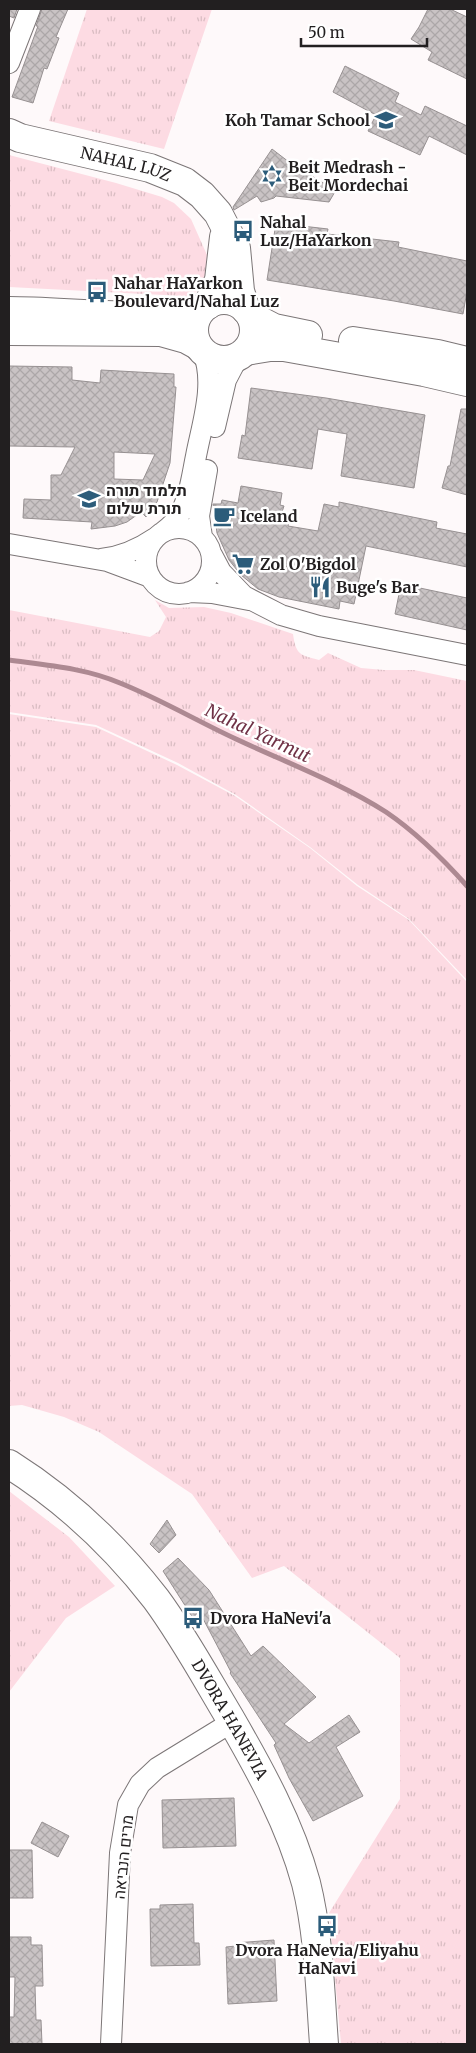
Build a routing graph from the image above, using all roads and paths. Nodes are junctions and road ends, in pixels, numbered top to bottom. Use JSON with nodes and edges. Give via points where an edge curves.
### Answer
{"nodes":[{"id":1,"x":30,"y":9,"type":"edge"},
{"id":2,"x":9,"y":63,"type":"edge"},
{"id":3,"x":9,"y":133,"type":"edge"},
{"id":4,"x":224,"y":225,"type":"junction"},
{"id":5,"x":205,"y":307,"type":"junction"},
{"id":6,"x":9,"y":311,"type":"edge"},
{"id":7,"x":249,"y":313,"type":"junction"},
{"id":8,"x":9,"y":331,"type":"edge"},
{"id":9,"x":200,"y":348,"type":"junction"},
{"id":10,"x":242,"y":354,"type":"junction"},
{"id":11,"x":467,"y":362,"type":"edge"},
{"id":12,"x":467,"y":382,"type":"edge"},
{"id":13,"x":159,"y":535,"type":"junction"},
{"id":14,"x":202,"y":537,"type":"junction"},
{"id":15,"x":9,"y":544,"type":"edge"},
{"id":16,"x":212,"y":555,"type":"junction"},
{"id":17,"x":96,"y":559,"type":"junction"},
{"id":18,"x":150,"y":577,"type":"junction"},
{"id":19,"x":189,"y":592,"type":"junction"},
{"id":20,"x":249,"y":600,"type":"junction"},
{"id":21,"x":467,"y":655,"type":"edge"},
{"id":22,"x":9,"y":1464,"type":"edge"},
{"id":23,"x":232,"y":1722,"type":"junction"},
{"id":24,"x":111,"y":2044,"type":"edge"},
{"id":25,"x":324,"y":2044,"type":"edge"}],
"edges":[{"from":1,"to":2,"type":"street"},
{"from":3,"to":4,"type":"street","name":"NAHAL LUZ","via":[[168,174],[202,195]]},
{"from":4,"to":5,"type":"street","via":[[219,280]]},
{"from":4,"to":7,"type":"street","name":"NAHAL LUZ","via":[[236,248],[240,291]]},
{"from":5,"to":6,"type":"street","via":[[177,314],[150,315]]},
{"from":5,"to":7,"type":"street","via":[[228,300]]},
{"from":5,"to":9,"type":"street","via":[[194,326],[194,336]]},
{"from":7,"to":10,"type":"street","via":[[254,335]]},
{"from":7,"to":11,"type":"street","via":[[274,328],[290,332],[438,354]]},
{"from":8,"to":9,"type":"street","via":[[161,332],[186,339]]},
{"from":9,"to":10,"type":"street","via":[[211,358],[220,360]]},
{"from":9,"to":13,"type":"street","via":[[208,374],[206,405],[189,490],[179,517]]},
{"from":10,"to":12,"type":"street","via":[[270,346],[284,347]]},
{"from":10,"to":14,"type":"street","via":[[226,380],[219,408],[200,506]]},
{"from":13,"to":14,"type":"street","via":[[173,529],[184,529]]},
{"from":13,"to":17,"type":"street","via":[[133,551]]},
{"from":13,"to":18,"type":"street","via":[[146,556]]},
{"from":14,"to":16,"type":"street"},
{"from":15,"to":17,"type":"street"},
{"from":16,"to":19,"type":"street","via":[[209,576],[199,588]]},
{"from":16,"to":20,"type":"street","via":[[221,572]]},
{"from":17,"to":18,"type":"street"},
{"from":18,"to":19,"type":"street","via":[[164,591],[174,594]]},
{"from":19,"to":20,"type":"street"},
{"from":20,"to":21,"type":"street","via":[[281,615],[319,626]]},
{"from":22,"to":23,"type":"street","name":"DVORA HANEVIA","via":[[68,1506],[134,1573],[176,1628]]},
{"from":23,"to":24,"type":"street","name":"מרים הנביאה","via":[[157,1768],[140,1784],[128,1805],[120,1853]]},
{"from":23,"to":25,"type":"street","name":"DVORA HANEVIA","via":[[274,1800],[297,1852],[306,1883],[314,1927]]}]}
